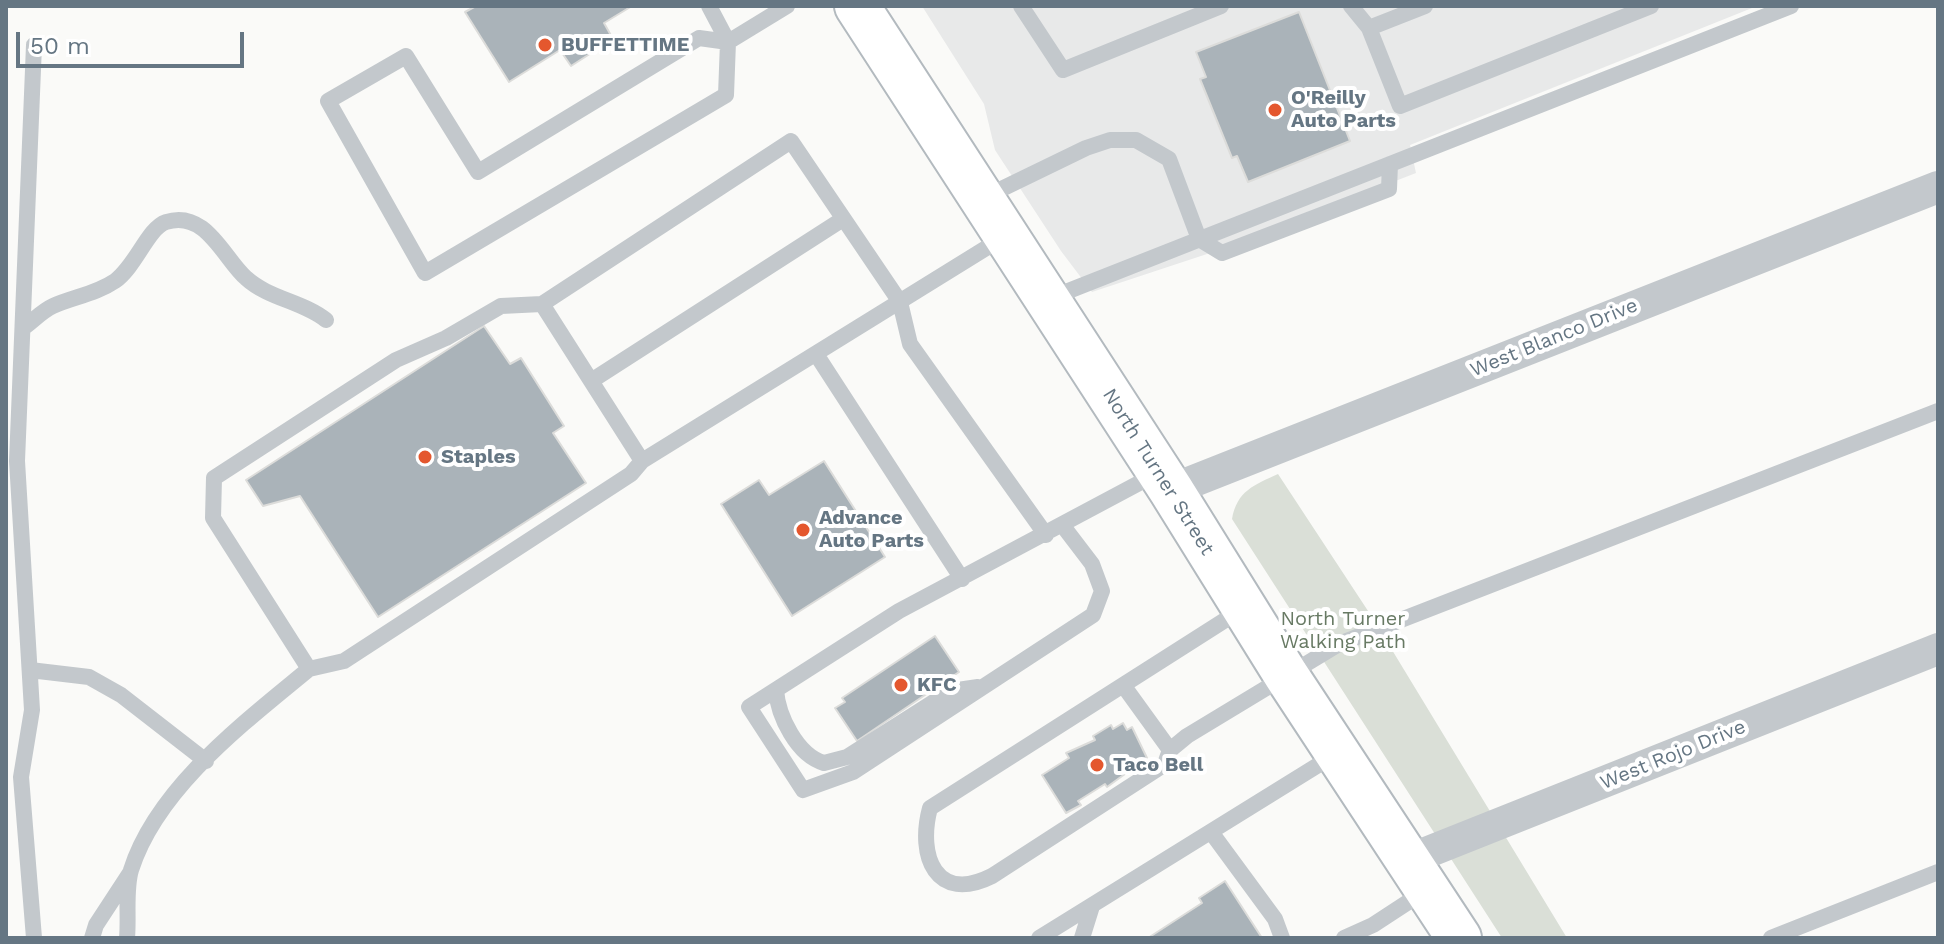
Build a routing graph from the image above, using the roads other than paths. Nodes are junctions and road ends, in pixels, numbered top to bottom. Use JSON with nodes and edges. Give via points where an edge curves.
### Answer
{"nodes":[{"id":1,"x":709,"y":6,"type":"edge"},
{"id":2,"x":787,"y":6,"type":"edge"},
{"id":3,"x":857,"y":6,"type":"edge"},
{"id":4,"x":1021,"y":6,"type":"edge"},
{"id":5,"x":1221,"y":6,"type":"edge"},
{"id":6,"x":1351,"y":6,"type":"edge"},
{"id":7,"x":1425,"y":6,"type":"edge"},
{"id":8,"x":1651,"y":6,"type":"edge"},
{"id":9,"x":1791,"y":6,"type":"edge"},
{"id":10,"x":1369,"y":28,"type":"junction"},
{"id":11,"x":728,"y":42,"type":"junction"},
{"id":12,"x":34,"y":45,"type":"dead end"},
{"id":13,"x":1390,"y":164,"type":"junction"},
{"id":14,"x":1938,"y":187,"type":"edge"},
{"id":15,"x":980,"y":199,"type":"junction"},
{"id":16,"x":843,"y":219,"type":"junction"},
{"id":17,"x":1004,"y":237,"type":"junction"},
{"id":18,"x":1199,"y":239,"type":"junction"},
{"id":19,"x":1048,"y":299,"type":"junction"},
{"id":20,"x":900,"y":302,"type":"junction"},
{"id":21,"x":542,"y":304,"type":"junction"},
{"id":22,"x":326,"y":320,"type":"dead end"},
{"id":23,"x":23,"y":328,"type":"junction"},
{"id":24,"x":816,"y":354,"type":"junction"},
{"id":25,"x":591,"y":381,"type":"junction"},
{"id":26,"x":1938,"y":411,"type":"edge"},
{"id":27,"x":642,"y":461,"type":"junction"},
{"id":28,"x":1165,"y":481,"type":"junction"},
{"id":29,"x":1063,"y":526,"type":"junction"},
{"id":30,"x":1046,"y":535,"type":"junction"},
{"id":31,"x":962,"y":579,"type":"junction"},
{"id":32,"x":1244,"y":608,"type":"junction"},
{"id":33,"x":1938,"y":649,"type":"edge"},
{"id":34,"x":309,"y":669,"type":"junction"},
{"id":35,"x":30,"y":670,"type":"junction"},
{"id":36,"x":1286,"y":675,"type":"junction"},
{"id":37,"x":1123,"y":685,"type":"junction"},
{"id":38,"x":984,"y":687,"type":"junction"},
{"id":39,"x":776,"y":690,"type":"junction"},
{"id":40,"x":1170,"y":750,"type":"junction"},
{"id":41,"x":1337,"y":753,"type":"junction"},
{"id":42,"x":206,"y":761,"type":"junction"},
{"id":43,"x":1211,"y":832,"type":"junction"},
{"id":44,"x":130,"y":872,"type":"junction"},
{"id":45,"x":1938,"y":872,"type":"edge"},
{"id":46,"x":1418,"y":875,"type":"junction"},
{"id":47,"x":1092,"y":906,"type":"junction"},
{"id":48,"x":1081,"y":937,"type":"edge"},
{"id":49,"x":34,"y":938,"type":"edge"},
{"id":50,"x":92,"y":938,"type":"edge"},
{"id":51,"x":127,"y":938,"type":"edge"},
{"id":52,"x":1039,"y":938,"type":"edge"},
{"id":53,"x":1282,"y":938,"type":"edge"},
{"id":54,"x":1344,"y":938,"type":"edge"},
{"id":55,"x":1459,"y":938,"type":"edge"},
{"id":56,"x":1771,"y":938,"type":"edge"}],
"edges":[{"from":1,"to":11,"type":"lane"},
{"from":2,"to":11,"type":"lane"},
{"from":3,"to":15,"type":"main road","name":"North Turner Street"},
{"from":4,"to":5,"type":"lane","via":[[1063,70]]},
{"from":6,"to":10,"type":"lane"},
{"from":7,"to":10,"type":"lane"},
{"from":8,"to":10,"type":"lane","via":[[1400,106]]},
{"from":9,"to":13,"type":"lane"},
{"from":11,"to":11,"type":"lane","via":[[699,38],[478,172],[406,56],[328,101],[425,273],[726,95]]},
{"from":12,"to":23,"type":"lane"},
{"from":13,"to":18,"type":"lane"},
{"from":13,"to":18,"type":"lane","via":[[1389,189],[1222,253]]},
{"from":14,"to":28,"type":"street","name":"West Blanco Drive"},
{"from":15,"to":17,"type":"main road","name":"North Turner Street"},
{"from":15,"to":18,"type":"lane","via":[[1086,148],[1110,140],[1136,140],[1169,159]]},
{"from":16,"to":20,"type":"lane"},
{"from":16,"to":21,"type":"lane","via":[[791,141]]},
{"from":16,"to":25,"type":"lane"},
{"from":17,"to":19,"type":"main road","name":"North Turner Street"},
{"from":17,"to":20,"type":"lane"},
{"from":18,"to":19,"type":"lane"},
{"from":19,"to":28,"type":"main road","name":"North Turner Street"},
{"from":20,"to":24,"type":"lane"},
{"from":20,"to":30,"type":"lane","via":[[910,344]]},
{"from":21,"to":25,"type":"lane"},
{"from":21,"to":34,"type":"lane","via":[[501,306],[396,360],[214,478],[213,518]]},
{"from":22,"to":23,"type":"lane","via":[[246,279],[216,239],[189,222],[166,222],[150,234],[137,260],[115,281],[52,307]]},
{"from":23,"to":35,"type":"lane","via":[[17,461]]},
{"from":24,"to":27,"type":"lane"},
{"from":24,"to":31,"type":"lane"},
{"from":25,"to":27,"type":"lane"},
{"from":26,"to":36,"type":"lane","via":[[1339,644]]},
{"from":27,"to":34,"type":"lane","via":[[631,474],[344,661]]},
{"from":28,"to":29,"type":"lane"},
{"from":28,"to":32,"type":"main road","name":"North Turner Street"},
{"from":29,"to":30,"type":"lane"},
{"from":29,"to":38,"type":"lane","via":[[1092,564],[1102,591],[1093,615]]},
{"from":30,"to":31,"type":"lane"},
{"from":31,"to":39,"type":"lane","via":[[899,611]]},
{"from":32,"to":36,"type":"main road","name":"North Turner Street"},
{"from":32,"to":37,"type":"lane"},
{"from":33,"to":46,"type":"street","name":"West Rojo Drive"},
{"from":34,"to":42,"type":"lane"},
{"from":35,"to":42,"type":"lane","via":[[89,677],[121,695]]},
{"from":35,"to":49,"type":"lane","via":[[32,710],[21,777]]},
{"from":36,"to":40,"type":"lane"},
{"from":36,"to":41,"type":"main road","name":"North Turner Street"},
{"from":37,"to":40,"type":"lane"},
{"from":37,"to":40,"type":"lane","via":[[930,808],[924,829],[928,857],[942,878],[956,887],[971,886],[1165,764]]},
{"from":38,"to":39,"type":"lane","via":[[951,691],[847,757],[824,763],[801,748],[777,706]]},
{"from":38,"to":39,"type":"lane","via":[[853,772],[803,790],[749,707]]},
{"from":41,"to":43,"type":"lane"},
{"from":41,"to":46,"type":"main road","name":"North Turner Street"},
{"from":42,"to":44,"type":"lane","via":[[157,816]]},
{"from":43,"to":47,"type":"lane"},
{"from":43,"to":53,"type":"lane","via":[[1275,919]]},
{"from":44,"to":50,"type":"lane"},
{"from":44,"to":51,"type":"lane"},
{"from":45,"to":56,"type":"lane"},
{"from":46,"to":54,"type":"lane","via":[[1373,925]]},
{"from":46,"to":55,"type":"main road","name":"North Turner Street"},
{"from":47,"to":48,"type":"lane"},
{"from":47,"to":52,"type":"lane"}]}
